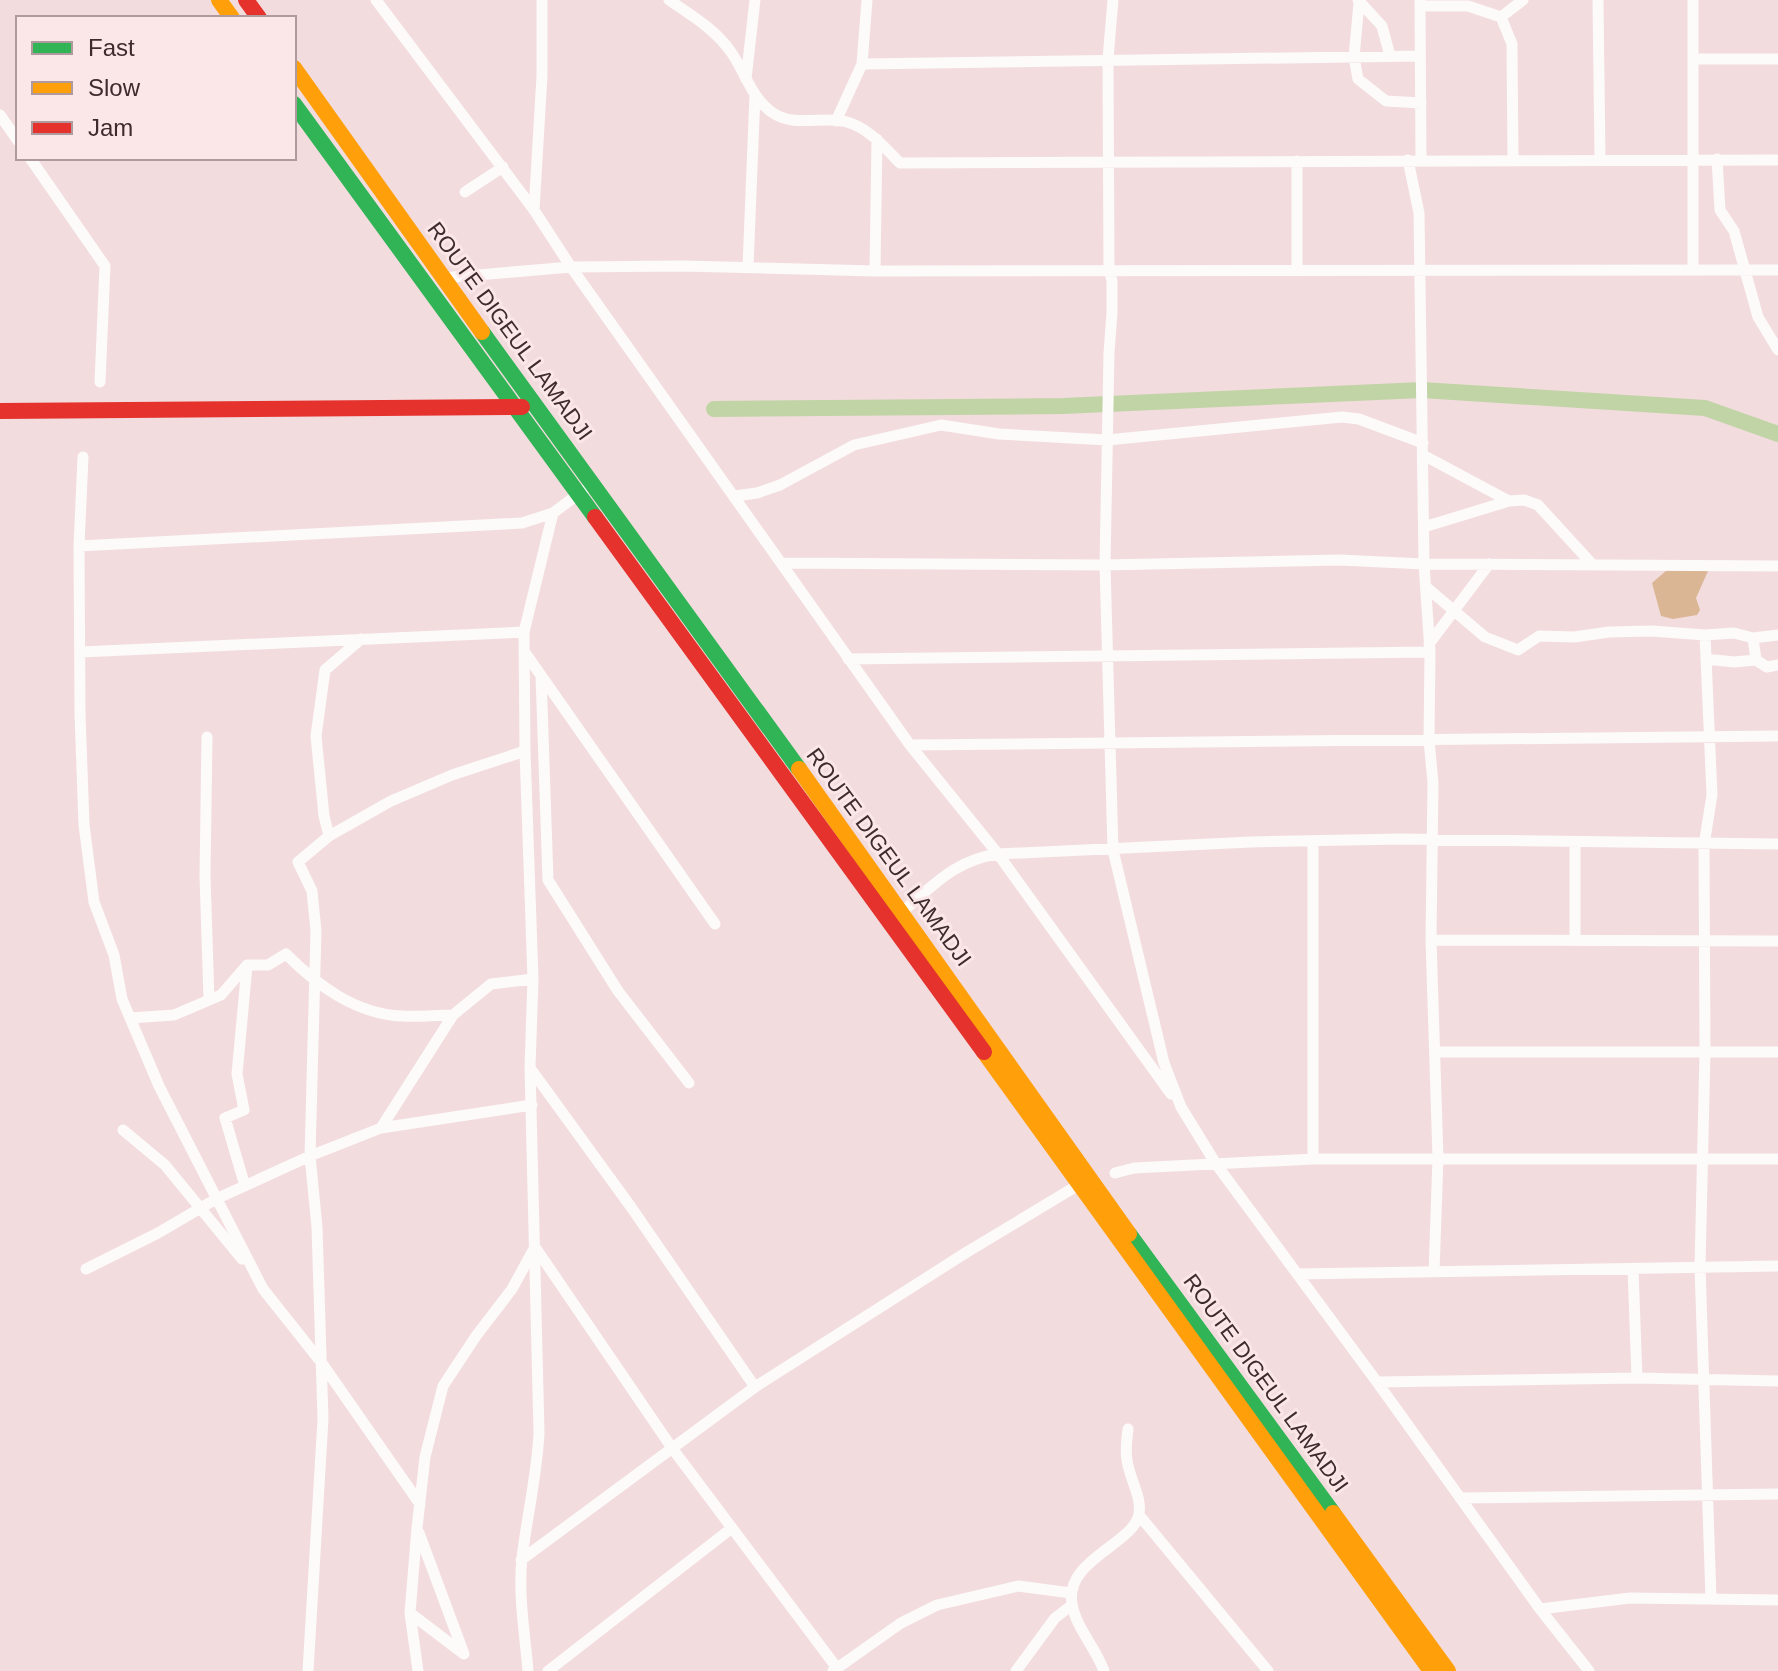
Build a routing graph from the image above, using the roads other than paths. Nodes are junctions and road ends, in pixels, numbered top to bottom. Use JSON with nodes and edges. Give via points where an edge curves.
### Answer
{"nodes":[{"id":1,"x":376,"y":0,"type":"edge"},
{"id":2,"x":542,"y":0,"type":"edge"},
{"id":3,"x":669,"y":0,"type":"edge"},
{"id":4,"x":755,"y":0,"type":"edge"},
{"id":5,"x":867,"y":0,"type":"edge"},
{"id":6,"x":1113,"y":0,"type":"edge"},
{"id":7,"x":1598,"y":0,"type":"edge"},
{"id":8,"x":1693,"y":0,"type":"edge"},
{"id":9,"x":1359,"y":1,"type":"edge"},
{"id":10,"x":1515,"y":2,"type":"edge"},
{"id":11,"x":1420,"y":3,"type":"edge"},
{"id":12,"x":1501,"y":17,"type":"junction"},
{"id":13,"x":1390,"y":56,"type":"junction"},
{"id":14,"x":1420,"y":56,"type":"junction"},
{"id":15,"x":1354,"y":57,"type":"junction"},
{"id":16,"x":1108,"y":59,"type":"junction"},
{"id":17,"x":1693,"y":59,"type":"junction"},
{"id":18,"x":1778,"y":59,"type":"edge"},
{"id":19,"x":862,"y":64,"type":"junction"},
{"id":20,"x":296,"y":71,"type":"edge"},
{"id":21,"x":746,"y":79,"type":"junction"},
{"id":22,"x":755,"y":94,"type":"junction"},
{"id":23,"x":1421,"y":103,"type":"junction"},
{"id":24,"x":296,"y":107,"type":"edge"},
{"id":25,"x":0,"y":115,"type":"edge"},
{"id":26,"x":836,"y":121,"type":"junction"},
{"id":27,"x":16,"y":138,"type":"edge"},
{"id":28,"x":877,"y":139,"type":"junction"},
{"id":29,"x":1600,"y":159,"type":"junction"},
{"id":30,"x":1693,"y":159,"type":"junction"},
{"id":31,"x":1717,"y":159,"type":"junction"},
{"id":32,"x":31,"y":160,"type":"edge"},
{"id":33,"x":1408,"y":160,"type":"junction"},
{"id":34,"x":1421,"y":160,"type":"junction"},
{"id":35,"x":1513,"y":160,"type":"junction"},
{"id":36,"x":1778,"y":160,"type":"edge"},
{"id":37,"x":1297,"y":161,"type":"junction"},
{"id":38,"x":1109,"y":163,"type":"junction"},
{"id":39,"x":503,"y":167,"type":"junction"},
{"id":40,"x":465,"y":192,"type":"dead end"},
{"id":41,"x":534,"y":210,"type":"junction"},
{"id":42,"x":571,"y":267,"type":"junction"},
{"id":43,"x":748,"y":267,"type":"junction"},
{"id":44,"x":1421,"y":269,"type":"junction"},
{"id":45,"x":1693,"y":269,"type":"junction"},
{"id":46,"x":1744,"y":269,"type":"junction"},
{"id":47,"x":1109,"y":270,"type":"junction"},
{"id":48,"x":1297,"y":270,"type":"junction"},
{"id":49,"x":1778,"y":270,"type":"edge"},
{"id":50,"x":875,"y":271,"type":"junction"},
{"id":51,"x":442,"y":278,"type":"junction"},
{"id":52,"x":1778,"y":350,"type":"edge"},
{"id":53,"x":100,"y":382,"type":"dead end"},
{"id":54,"x":515,"y":407,"type":"junction"},
{"id":55,"x":539,"y":407,"type":"junction"},
{"id":56,"x":0,"y":411,"type":"edge"},
{"id":57,"x":1107,"y":440,"type":"junction"},
{"id":58,"x":1423,"y":449,"type":"junction"},
{"id":59,"x":83,"y":457,"type":"dead end"},
{"id":60,"x":594,"y":483,"type":"junction"},
{"id":61,"x":578,"y":494,"type":"junction"},
{"id":62,"x":735,"y":496,"type":"junction"},
{"id":63,"x":1509,"y":501,"type":"junction"},
{"id":64,"x":553,"y":513,"type":"junction"},
{"id":65,"x":1424,"y":527,"type":"junction"},
{"id":66,"x":79,"y":546,"type":"junction"},
{"id":67,"x":782,"y":563,"type":"junction"},
{"id":68,"x":1424,"y":564,"type":"junction"},
{"id":69,"x":1489,"y":564,"type":"junction"},
{"id":70,"x":1592,"y":564,"type":"junction"},
{"id":71,"x":1105,"y":565,"type":"junction"},
{"id":72,"x":1778,"y":566,"type":"edge"},
{"id":73,"x":1426,"y":587,"type":"junction"},
{"id":74,"x":1456,"y":610,"type":"junction"},
{"id":75,"x":524,"y":632,"type":"junction"},
{"id":76,"x":1705,"y":635,"type":"junction"},
{"id":77,"x":1778,"y":635,"type":"edge"},
{"id":78,"x":1753,"y":638,"type":"junction"},
{"id":79,"x":361,"y":639,"type":"junction"},
{"id":80,"x":1430,"y":648,"type":"junction"},
{"id":81,"x":81,"y":652,"type":"junction"},
{"id":82,"x":525,"y":653,"type":"junction"},
{"id":83,"x":1107,"y":655,"type":"junction"},
{"id":84,"x":848,"y":659,"type":"junction"},
{"id":85,"x":1706,"y":659,"type":"junction"},
{"id":86,"x":1756,"y":660,"type":"junction"},
{"id":87,"x":1778,"y":665,"type":"edge"},
{"id":88,"x":541,"y":675,"type":"junction"},
{"id":89,"x":1778,"y":736,"type":"edge"},
{"id":90,"x":207,"y":737,"type":"dead end"},
{"id":91,"x":1710,"y":737,"type":"junction"},
{"id":92,"x":1429,"y":740,"type":"junction"},
{"id":93,"x":1108,"y":744,"type":"junction"},
{"id":94,"x":910,"y":745,"type":"junction"},
{"id":95,"x":525,"y":751,"type":"junction"},
{"id":96,"x":329,"y":836,"type":"junction"},
{"id":97,"x":1434,"y":839,"type":"junction"},
{"id":98,"x":1313,"y":841,"type":"junction"},
{"id":99,"x":1575,"y":842,"type":"junction"},
{"id":100,"x":1778,"y":844,"type":"edge"},
{"id":101,"x":1704,"y":845,"type":"junction"},
{"id":102,"x":1113,"y":850,"type":"junction"},
{"id":103,"x":998,"y":854,"type":"junction"},
{"id":104,"x":902,"y":912,"type":"junction"},
{"id":105,"x":715,"y":924,"type":"dead end"},
{"id":106,"x":1431,"y":940,"type":"junction"},
{"id":107,"x":1575,"y":940,"type":"junction"},
{"id":108,"x":1705,"y":941,"type":"junction"},
{"id":109,"x":1778,"y":941,"type":"edge"},
{"id":110,"x":247,"y":965,"type":"junction"},
{"id":111,"x":533,"y":979,"type":"junction"},
{"id":112,"x":314,"y":982,"type":"junction"},
{"id":113,"x":209,"y":1000,"type":"junction"},
{"id":114,"x":453,"y":1015,"type":"junction"},
{"id":115,"x":130,"y":1018,"type":"junction"},
{"id":116,"x":1435,"y":1052,"type":"junction"},
{"id":117,"x":1705,"y":1052,"type":"junction"},
{"id":118,"x":1778,"y":1052,"type":"edge"},
{"id":119,"x":530,"y":1067,"type":"junction"},
{"id":120,"x":689,"y":1083,"type":"dead end"},
{"id":121,"x":532,"y":1105,"type":"junction"},
{"id":122,"x":1181,"y":1107,"type":"junction"},
{"id":123,"x":381,"y":1128,"type":"junction"},
{"id":124,"x":123,"y":1130,"type":"dead end"},
{"id":125,"x":310,"y":1156,"type":"junction"},
{"id":126,"x":1438,"y":1158,"type":"junction"},
{"id":127,"x":1313,"y":1159,"type":"junction"},
{"id":128,"x":1701,"y":1159,"type":"junction"},
{"id":129,"x":1778,"y":1159,"type":"edge"},
{"id":130,"x":1216,"y":1164,"type":"junction"},
{"id":131,"x":1115,"y":1173,"type":"dead end"},
{"id":132,"x":1084,"y":1181,"type":"junction"},
{"id":133,"x":245,"y":1186,"type":"junction"},
{"id":134,"x":216,"y":1199,"type":"junction"},
{"id":135,"x":199,"y":1209,"type":"junction"},
{"id":136,"x":535,"y":1247,"type":"junction"},
{"id":137,"x":1778,"y":1266,"type":"edge"},
{"id":138,"x":1700,"y":1267,"type":"junction"},
{"id":139,"x":86,"y":1269,"type":"dead end"},
{"id":140,"x":1633,"y":1269,"type":"junction"},
{"id":141,"x":1434,"y":1272,"type":"junction"},
{"id":142,"x":254,"y":1273,"type":"junction"},
{"id":143,"x":1297,"y":1274,"type":"junction"},
{"id":144,"x":321,"y":1362,"type":"junction"},
{"id":145,"x":1637,"y":1378,"type":"junction"},
{"id":146,"x":1704,"y":1379,"type":"junction"},
{"id":147,"x":1778,"y":1381,"type":"edge"},
{"id":148,"x":1377,"y":1382,"type":"junction"},
{"id":149,"x":755,"y":1387,"type":"junction"},
{"id":150,"x":1128,"y":1429,"type":"dead end"},
{"id":151,"x":672,"y":1448,"type":"junction"},
{"id":152,"x":1778,"y":1494,"type":"edge"},
{"id":153,"x":1707,"y":1495,"type":"junction"},
{"id":154,"x":1460,"y":1498,"type":"junction"},
{"id":155,"x":420,"y":1504,"type":"junction"},
{"id":156,"x":1139,"y":1515,"type":"junction"},
{"id":157,"x":417,"y":1528,"type":"junction"},
{"id":158,"x":732,"y":1528,"type":"junction"},
{"id":159,"x":521,"y":1560,"type":"junction"},
{"id":160,"x":1071,"y":1599,"type":"junction"},
{"id":161,"x":1711,"y":1599,"type":"junction"},
{"id":162,"x":1778,"y":1600,"type":"edge"},
{"id":163,"x":1540,"y":1609,"type":"junction"},
{"id":164,"x":410,"y":1613,"type":"junction"},
{"id":165,"x":835,"y":1670,"type":"edge"},
{"id":166,"x":308,"y":1671,"type":"edge"},
{"id":167,"x":418,"y":1671,"type":"edge"},
{"id":168,"x":528,"y":1671,"type":"edge"},
{"id":169,"x":548,"y":1671,"type":"edge"},
{"id":170,"x":1016,"y":1671,"type":"edge"},
{"id":171,"x":1104,"y":1671,"type":"edge"},
{"id":172,"x":1268,"y":1671,"type":"edge"},
{"id":173,"x":1431,"y":1671,"type":"edge"},
{"id":174,"x":1448,"y":1671,"type":"edge"},
{"id":175,"x":1589,"y":1671,"type":"edge"}],
"edges":[{"from":1,"to":39,"type":"street"},
{"from":2,"to":41,"type":"street"},
{"from":3,"to":21,"type":"street","via":[[730,50]]},
{"from":4,"to":21,"type":"street"},
{"from":5,"to":19,"type":"street"},
{"from":6,"to":16,"type":"street"},
{"from":7,"to":29,"type":"street"},
{"from":8,"to":17,"type":"street"},
{"from":9,"to":13,"type":"street","via":[[1382,26]]},
{"from":9,"to":15,"type":"street"},
{"from":10,"to":12,"type":"street"},
{"from":11,"to":12,"type":"street","via":[[1468,6]]},
{"from":11,"to":14,"type":"street"},
{"from":12,"to":35,"type":"street","via":[[1512,44]]},
{"from":13,"to":14,"type":"street"},
{"from":13,"to":15,"type":"street"},
{"from":14,"to":23,"type":"street"},
{"from":15,"to":16,"type":"street"},
{"from":15,"to":23,"type":"street","via":[[1358,79],[1386,101]]},
{"from":16,"to":19,"type":"street"},
{"from":16,"to":38,"type":"street"},
{"from":17,"to":18,"type":"street"},
{"from":17,"to":30,"type":"street"},
{"from":19,"to":26,"type":"street"},
{"from":20,"to":51,"type":"main road","name":"ROUTE DIGEUL LAMADJI"},
{"from":21,"to":22,"type":"street"},
{"from":22,"to":26,"type":"street","via":[[785,119]]},
{"from":22,"to":43,"type":"street"},
{"from":23,"to":34,"type":"street"},
{"from":24,"to":54,"type":"main road","name":"ROUTE DIGEUL LAMADJI"},
{"from":25,"to":27,"type":"street"},
{"from":26,"to":28,"type":"street"},
{"from":28,"to":38,"type":"street","via":[[900,163]]},
{"from":28,"to":50,"type":"street"},
{"from":29,"to":30,"type":"street"},
{"from":29,"to":35,"type":"street"},
{"from":30,"to":31,"type":"street"},
{"from":30,"to":45,"type":"street"},
{"from":31,"to":36,"type":"street"},
{"from":31,"to":46,"type":"street","via":[[1720,210],[1734,231]]},
{"from":32,"to":53,"type":"street","via":[[105,266]]},
{"from":33,"to":34,"type":"street"},
{"from":33,"to":37,"type":"street"},
{"from":33,"to":44,"type":"street","via":[[1419,213]]},
{"from":34,"to":35,"type":"street"},
{"from":37,"to":38,"type":"street"},
{"from":37,"to":48,"type":"street"},
{"from":38,"to":47,"type":"street"},
{"from":39,"to":40,"type":"street"},
{"from":39,"to":41,"type":"street"},
{"from":41,"to":42,"type":"street"},
{"from":42,"to":43,"type":"street"},
{"from":42,"to":51,"type":"street"},
{"from":42,"to":62,"type":"street"},
{"from":43,"to":50,"type":"street"},
{"from":44,"to":45,"type":"street"},
{"from":44,"to":48,"type":"street"},
{"from":44,"to":58,"type":"street"},
{"from":45,"to":46,"type":"street"},
{"from":46,"to":49,"type":"street"},
{"from":46,"to":52,"type":"street","via":[[1758,317]]},
{"from":47,"to":48,"type":"street"},
{"from":47,"to":50,"type":"street"},
{"from":47,"to":57,"type":"street"},
{"from":51,"to":55,"type":"main road","name":"ROUTE DIGEUL LAMADJI"},
{"from":54,"to":55,"type":"main road"},
{"from":54,"to":56,"type":"main road"},
{"from":54,"to":61,"type":"main road","name":"ROUTE DIGEUL LAMADJI"},
{"from":55,"to":60,"type":"main road","name":"ROUTE DIGEUL LAMADJI"},
{"from":57,"to":58,"type":"street","via":[[1342,417],[1359,419]]},
{"from":57,"to":62,"type":"street","via":[[941,425],[854,445],[780,485]]},
{"from":57,"to":71,"type":"street"},
{"from":58,"to":63,"type":"street"},
{"from":58,"to":65,"type":"street"},
{"from":59,"to":66,"type":"street"},
{"from":60,"to":61,"type":"street"},
{"from":60,"to":104,"type":"main road","name":"ROUTE DIGEUL LAMADJI"},
{"from":61,"to":64,"type":"street"},
{"from":61,"to":132,"type":"main road","name":"ROUTE DIGEUL LAMADJI"},
{"from":62,"to":67,"type":"street"},
{"from":63,"to":65,"type":"street"},
{"from":63,"to":70,"type":"street","via":[[1538,505]]},
{"from":64,"to":66,"type":"street","via":[[522,523]]},
{"from":64,"to":75,"type":"street"},
{"from":65,"to":68,"type":"street"},
{"from":66,"to":81,"type":"street"},
{"from":67,"to":71,"type":"street"},
{"from":67,"to":84,"type":"street"},
{"from":68,"to":69,"type":"street"},
{"from":68,"to":71,"type":"street","via":[[1340,560]]},
{"from":68,"to":73,"type":"street"},
{"from":69,"to":70,"type":"street"},
{"from":69,"to":74,"type":"street"},
{"from":70,"to":72,"type":"street"},
{"from":71,"to":83,"type":"street"},
{"from":73,"to":74,"type":"street"},
{"from":73,"to":80,"type":"street"},
{"from":74,"to":76,"type":"street","via":[[1485,637],[1518,650],[1539,636],[1652,631]]},
{"from":74,"to":80,"type":"street"},
{"from":75,"to":79,"type":"street"},
{"from":75,"to":82,"type":"street"},
{"from":76,"to":78,"type":"street"},
{"from":76,"to":85,"type":"street"},
{"from":77,"to":78,"type":"street"},
{"from":78,"to":86,"type":"street"},
{"from":79,"to":81,"type":"street"},
{"from":79,"to":96,"type":"street","via":[[325,670],[316,736]]},
{"from":80,"to":83,"type":"street"},
{"from":80,"to":92,"type":"street"},
{"from":81,"to":115,"type":"street","via":[[84,825],[94,902]]},
{"from":82,"to":88,"type":"street"},
{"from":82,"to":95,"type":"street"},
{"from":83,"to":84,"type":"street"},
{"from":83,"to":93,"type":"street"},
{"from":84,"to":94,"type":"street"},
{"from":85,"to":86,"type":"street"},
{"from":85,"to":91,"type":"street"},
{"from":86,"to":87,"type":"street","via":[[1767,667]]},
{"from":88,"to":105,"type":"street"},
{"from":88,"to":120,"type":"street","via":[[548,880],[618,991]]},
{"from":89,"to":91,"type":"street"},
{"from":90,"to":113,"type":"street"},
{"from":91,"to":92,"type":"street"},
{"from":91,"to":101,"type":"street","via":[[1712,795]]},
{"from":92,"to":93,"type":"street"},
{"from":92,"to":97,"type":"street"},
{"from":93,"to":94,"type":"street"},
{"from":93,"to":102,"type":"street"},
{"from":94,"to":103,"type":"street"},
{"from":95,"to":96,"type":"street","via":[[391,801]]},
{"from":95,"to":111,"type":"street"},
{"from":96,"to":112,"type":"street","via":[[298,862],[312,891]]},
{"from":97,"to":98,"type":"street"},
{"from":97,"to":99,"type":"street"},
{"from":97,"to":106,"type":"street"},
{"from":98,"to":102,"type":"street"},
{"from":98,"to":127,"type":"street"},
{"from":99,"to":101,"type":"street"},
{"from":99,"to":107,"type":"street"},
{"from":100,"to":101,"type":"street"},
{"from":101,"to":108,"type":"street"},
{"from":102,"to":103,"type":"street"},
{"from":102,"to":122,"type":"street","via":[[1164,1063]]},
{"from":103,"to":104,"type":"street","via":[[959,865]]},
{"from":103,"to":122,"type":"street"},
{"from":104,"to":132,"type":"main road","name":"ROUTE DIGEUL LAMADJI"},
{"from":106,"to":107,"type":"street"},
{"from":106,"to":116,"type":"street"},
{"from":107,"to":108,"type":"street"},
{"from":108,"to":109,"type":"street"},
{"from":108,"to":117,"type":"street"},
{"from":110,"to":112,"type":"street","via":[[268,965],[286,954]]},
{"from":110,"to":113,"type":"street","via":[[221,995]]},
{"from":110,"to":133,"type":"street","via":[[237,1074],[244,1110],[225,1118]]},
{"from":111,"to":114,"type":"street","via":[[491,984]]},
{"from":111,"to":119,"type":"street"},
{"from":112,"to":114,"type":"street","via":[[350,1003],[398,1016]]},
{"from":112,"to":125,"type":"street"},
{"from":113,"to":115,"type":"street","via":[[174,1015]]},
{"from":114,"to":123,"type":"street"},
{"from":115,"to":134,"type":"street"},
{"from":116,"to":117,"type":"street"},
{"from":116,"to":126,"type":"street"},
{"from":117,"to":118,"type":"street"},
{"from":117,"to":128,"type":"street"},
{"from":119,"to":121,"type":"street"},
{"from":119,"to":149,"type":"street"},
{"from":121,"to":123,"type":"street"},
{"from":121,"to":136,"type":"street"},
{"from":122,"to":130,"type":"street"},
{"from":123,"to":125,"type":"street"},
{"from":124,"to":135,"type":"street","via":[[165,1165]]},
{"from":125,"to":133,"type":"street"},
{"from":125,"to":144,"type":"street"},
{"from":126,"to":127,"type":"street"},
{"from":126,"to":128,"type":"street"},
{"from":126,"to":141,"type":"street"},
{"from":127,"to":130,"type":"street"},
{"from":128,"to":129,"type":"street"},
{"from":128,"to":138,"type":"street"},
{"from":130,"to":131,"type":"street"},
{"from":130,"to":143,"type":"street"},
{"from":132,"to":149,"type":"street"},
{"from":132,"to":173,"type":"main road","name":"ROUTE DIGEUL LAMADJI"},
{"from":132,"to":174,"type":"main road","name":"ROUTE DIGEUL LAMADJI"},
{"from":133,"to":134,"type":"street"},
{"from":134,"to":135,"type":"street"},
{"from":134,"to":142,"type":"street"},
{"from":135,"to":139,"type":"street"},
{"from":135,"to":142,"type":"street"},
{"from":136,"to":151,"type":"street"},
{"from":136,"to":155,"type":"street","via":[[512,1289],[443,1386],[425,1457]]},
{"from":136,"to":159,"type":"street","via":[[539,1433]]},
{"from":137,"to":138,"type":"street"},
{"from":138,"to":140,"type":"street"},
{"from":138,"to":146,"type":"street"},
{"from":140,"to":141,"type":"street"},
{"from":140,"to":145,"type":"street"},
{"from":141,"to":143,"type":"street"},
{"from":142,"to":144,"type":"street"},
{"from":143,"to":148,"type":"street"},
{"from":144,"to":155,"type":"street"},
{"from":144,"to":166,"type":"street","via":[[322,1434]]},
{"from":145,"to":146,"type":"street"},
{"from":145,"to":148,"type":"street"},
{"from":146,"to":147,"type":"street"},
{"from":146,"to":153,"type":"street"},
{"from":148,"to":154,"type":"street"},
{"from":149,"to":151,"type":"street"},
{"from":150,"to":156,"type":"street","via":[[1127,1462]]},
{"from":151,"to":158,"type":"street"},
{"from":151,"to":159,"type":"street"},
{"from":152,"to":153,"type":"street"},
{"from":153,"to":154,"type":"street"},
{"from":153,"to":161,"type":"street"},
{"from":154,"to":163,"type":"street"},
{"from":155,"to":157,"type":"street"},
{"from":156,"to":160,"type":"street","via":[[1128,1531],[1086,1565]]},
{"from":156,"to":172,"type":"street"},
{"from":157,"to":164,"type":"street"},
{"from":157,"to":164,"type":"street","via":[[464,1654]]},
{"from":158,"to":165,"type":"street"},
{"from":158,"to":169,"type":"street"},
{"from":159,"to":168,"type":"street"},
{"from":160,"to":165,"type":"street","via":[[1018,1586],[937,1605],[901,1623]]},
{"from":160,"to":170,"type":"street"},
{"from":160,"to":171,"type":"street"},
{"from":161,"to":162,"type":"street"},
{"from":161,"to":163,"type":"street","via":[[1630,1598]]},
{"from":163,"to":175,"type":"street"},
{"from":164,"to":167,"type":"street"}]}
